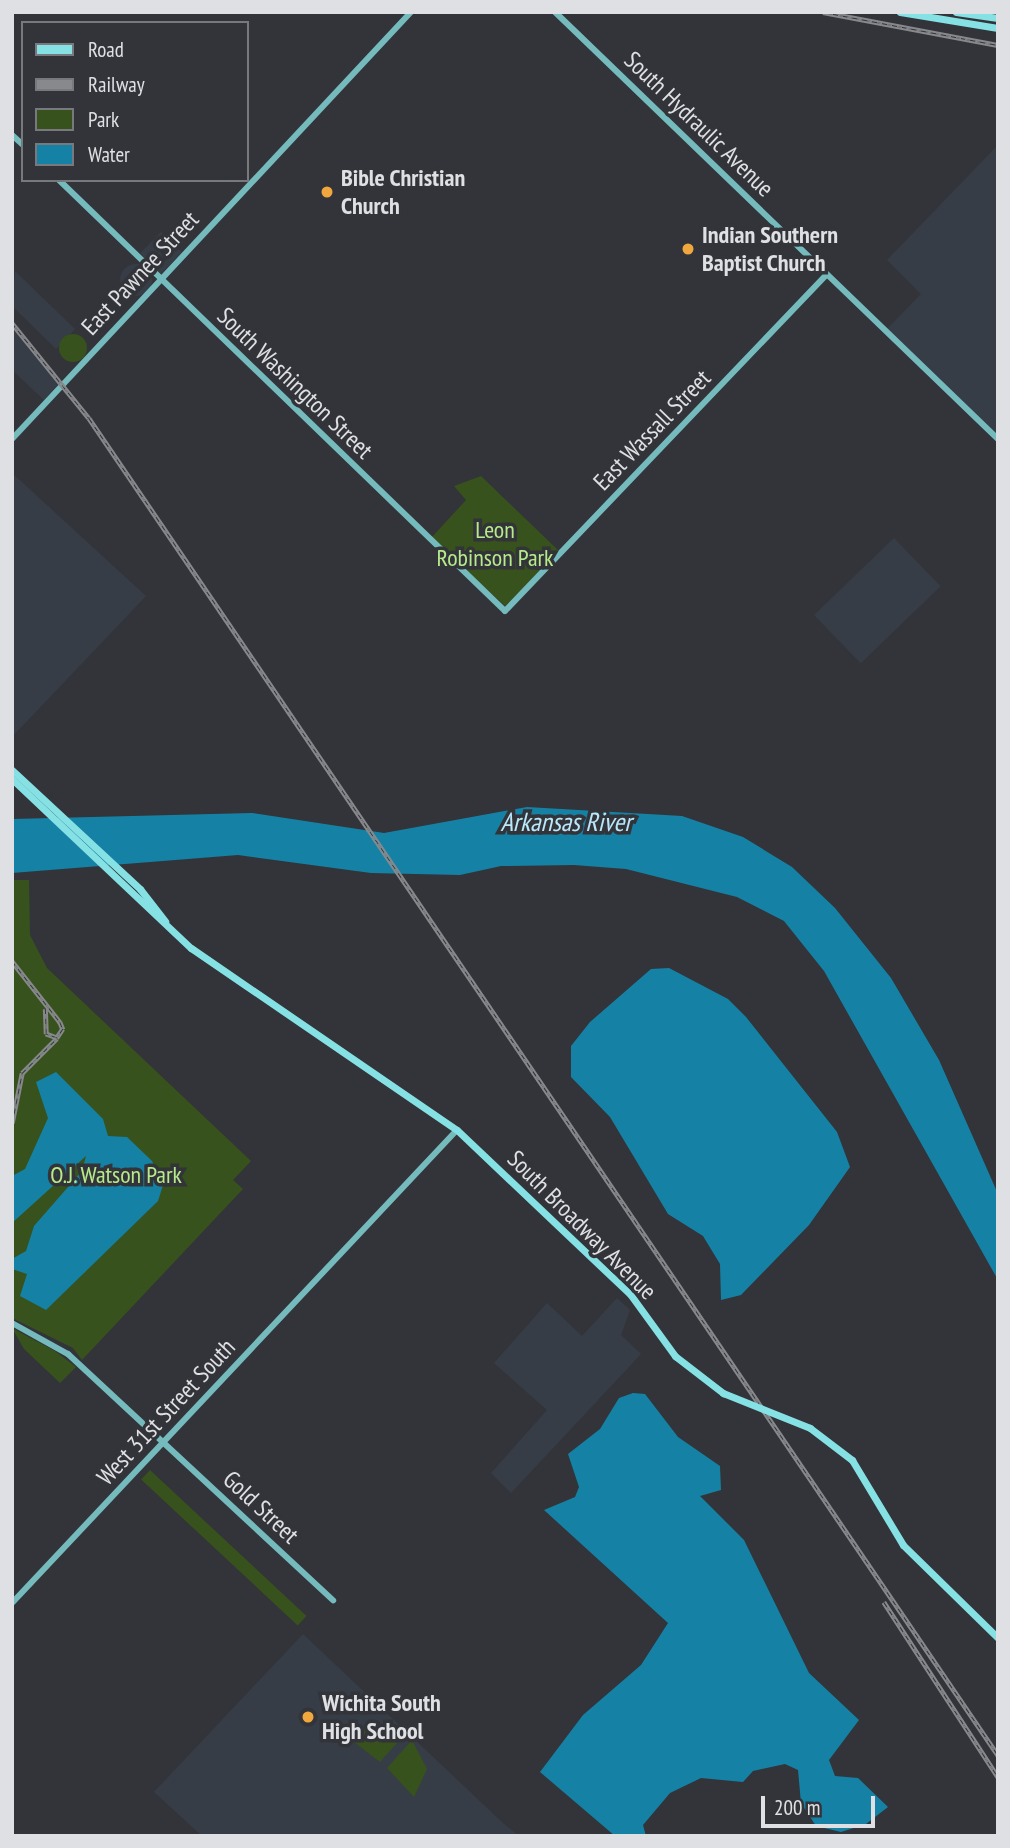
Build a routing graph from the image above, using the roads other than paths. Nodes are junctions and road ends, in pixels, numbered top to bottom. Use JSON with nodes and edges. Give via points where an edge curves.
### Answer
{"nodes":[{"id":1,"x":411,"y":12,"type":"edge"},
{"id":2,"x":555,"y":12,"type":"edge"},
{"id":3,"x":900,"y":12,"type":"edge"},
{"id":4,"x":956,"y":12,"type":"edge"},
{"id":5,"x":998,"y":20,"type":"edge"},
{"id":6,"x":998,"y":28,"type":"edge"},
{"id":7,"x":61,"y":182,"type":"edge"},
{"id":8,"x":826,"y":275,"type":"junction"},
{"id":9,"x":163,"y":280,"type":"junction"},
{"id":10,"x":12,"y":439,"type":"edge"},
{"id":11,"x":998,"y":439,"type":"edge"},
{"id":12,"x":505,"y":611,"type":"joint"},
{"id":13,"x":12,"y":770,"type":"edge"},
{"id":14,"x":12,"y":779,"type":"edge"},
{"id":15,"x":165,"y":922,"type":"junction"},
{"id":16,"x":457,"y":1130,"type":"junction"},
{"id":17,"x":12,"y":1323,"type":"edge"},
{"id":18,"x":164,"y":1442,"type":"junction"},
{"id":19,"x":332,"y":1600,"type":"dead end"},
{"id":20,"x":12,"y":1602,"type":"edge"},
{"id":21,"x":998,"y":1638,"type":"edge"}],
"edges":[{"from":1,"to":9,"type":"street","name":"East Pawnee Street"},
{"from":2,"to":8,"type":"street","name":"South Hydraulic Avenue"},
{"from":3,"to":6,"type":"main road"},
{"from":4,"to":5,"type":"main road"},
{"from":7,"to":9,"type":"street","name":"South Washington Street"},
{"from":8,"to":11,"type":"street","name":"South Hydraulic Avenue"},
{"from":8,"to":12,"type":"street","name":"East Wassall Street"},
{"from":9,"to":10,"type":"street","name":"East Pawnee Street"},
{"from":9,"to":12,"type":"street","name":"South Washington Street"},
{"from":13,"to":15,"type":"main road","name":"South Broadway Avenue","via":[[43,794],[140,889]]},
{"from":14,"to":15,"type":"main road","name":"South Broadway Avenue"},
{"from":15,"to":16,"type":"main road","name":"South Broadway Avenue","via":[[191,948]]},
{"from":16,"to":18,"type":"street","name":"West 31st Street South"},
{"from":16,"to":21,"type":"main road","name":"South Broadway Avenue","bridge":true,"via":[[627,1290],[675,1356],[723,1392],[810,1428],[852,1460],[903,1545]]},
{"from":17,"to":18,"type":"street","name":"Gold Street","via":[[68,1354]]},
{"from":18,"to":19,"type":"street","name":"Gold Street"},
{"from":18,"to":20,"type":"street","name":"West 31st Street South"}]}
